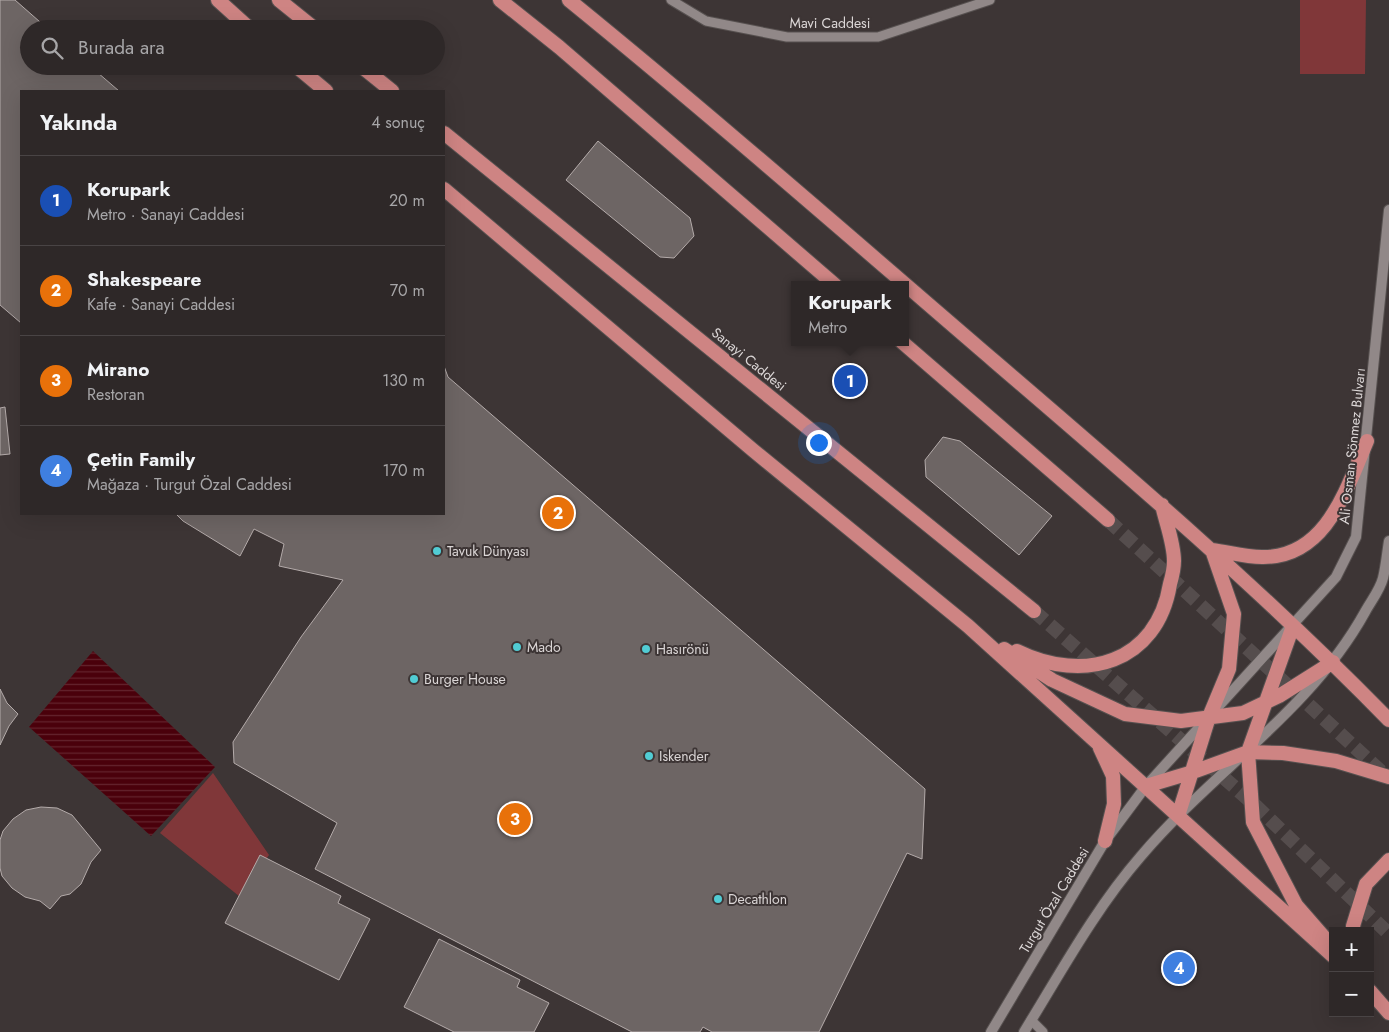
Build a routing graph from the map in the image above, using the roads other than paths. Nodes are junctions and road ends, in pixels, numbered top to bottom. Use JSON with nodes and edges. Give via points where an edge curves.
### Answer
{"nodes":[{"id":1,"x":218,"y":0,"type":"edge"},
{"id":2,"x":280,"y":0,"type":"edge"},
{"id":3,"x":500,"y":0,"type":"edge"},
{"id":4,"x":569,"y":0,"type":"edge"},
{"id":5,"x":671,"y":0,"type":"edge"},
{"id":6,"x":990,"y":0,"type":"edge"},
{"id":7,"x":240,"y":20,"type":"edge"},
{"id":8,"x":304,"y":20,"type":"edge"},
{"id":9,"x":307,"y":75,"type":"edge"},
{"id":10,"x":372,"y":75,"type":"edge"},
{"id":11,"x":325,"y":90,"type":"edge"},
{"id":12,"x":391,"y":90,"type":"edge"},
{"id":13,"x":445,"y":134,"type":"edge"},
{"id":14,"x":445,"y":190,"type":"edge"},
{"id":15,"x":1389,"y":210,"type":"edge"},
{"id":16,"x":830,"y":281,"type":"edge"},
{"id":17,"x":901,"y":281,"type":"edge"},
{"id":18,"x":909,"y":288,"type":"edge"},
{"id":19,"x":907,"y":346,"type":"edge"},
{"id":20,"x":1367,"y":441,"type":"junction"},
{"id":21,"x":1162,"y":505,"type":"junction"},
{"id":22,"x":1108,"y":520,"type":"tunnel mouth"},
{"id":23,"x":1389,"y":541,"type":"edge"},
{"id":24,"x":1212,"y":550,"type":"junction"},
{"id":25,"x":1034,"y":611,"type":"tunnel mouth"},
{"id":26,"x":968,"y":626,"type":"junction"},
{"id":27,"x":1293,"y":626,"type":"junction"},
{"id":28,"x":1333,"y":662,"type":"junction"},
{"id":29,"x":1263,"y":703,"type":"junction"},
{"id":30,"x":1209,"y":717,"type":"junction"},
{"id":31,"x":1389,"y":720,"type":"edge"},
{"id":32,"x":1097,"y":741,"type":"junction"},
{"id":33,"x":1248,"y":752,"type":"junction"},
{"id":34,"x":1193,"y":772,"type":"junction"},
{"id":35,"x":1389,"y":777,"type":"edge"},
{"id":36,"x":1146,"y":786,"type":"junction"},
{"id":37,"x":1178,"y":816,"type":"junction"},
{"id":38,"x":1105,"y":841,"type":"junction"},
{"id":39,"x":1389,"y":860,"type":"edge"},
{"id":40,"x":1353,"y":927,"type":"edge"},
{"id":41,"x":1329,"y":942,"type":"edge"},
{"id":42,"x":1329,"y":952,"type":"edge"},
{"id":43,"x":1374,"y":996,"type":"edge"},
{"id":44,"x":1389,"y":1013,"type":"edge"},
{"id":45,"x":1031,"y":1020,"type":"junction"},
{"id":46,"x":991,"y":1032,"type":"edge"},
{"id":47,"x":1024,"y":1032,"type":"edge"},
{"id":48,"x":1043,"y":1032,"type":"edge"}],
"edges":[{"from":1,"to":7,"type":"highway"},
{"from":2,"to":8,"type":"highway"},
{"from":3,"to":16,"type":"highway"},
{"from":4,"to":17,"type":"highway"},
{"from":5,"to":6,"type":"street","name":"Mavi Caddesi","via":[[706,21],[787,37],[878,37]]},
{"from":9,"to":11,"type":"highway"},
{"from":10,"to":12,"type":"highway"},
{"from":13,"to":25,"type":"highway","name":"Sanayi Caddesi"},
{"from":14,"to":26,"type":"highway","via":[[754,451]]},
{"from":15,"to":20,"type":"main road","name":"Ali Osman Sönmez Bulvarı"},
{"from":18,"to":21,"type":"highway"},
{"from":19,"to":22,"type":"highway"},
{"from":20,"to":24,"type":"highway","via":[[1339,505],[1315,538],[1296,552],[1262,558]]},
{"from":20,"to":27,"type":"main road","name":"Ali Osman Sönmez Bulvarı","via":[[1356,537],[1336,576]]},
{"from":21,"to":24,"type":"highway"},
{"from":21,"to":26,"type":"highway","via":[[1173,570],[1167,602],[1155,626],[1139,646],[1121,657],[1087,667],[1063,667],[1020,653]]},
{"from":23,"to":28,"type":"main road","via":[[1383,580]]},
{"from":24,"to":27,"type":"highway"},
{"from":24,"to":30,"type":"highway","via":[[1234,614],[1229,669]]},
{"from":26,"to":30,"type":"highway","via":[[1052,680],[1125,714],[1181,721]]},
{"from":26,"to":32,"type":"highway"},
{"from":27,"to":28,"type":"highway"},
{"from":27,"to":29,"type":"highway"},
{"from":27,"to":30,"type":"main road","name":"Ali Osman Sönmez Bulvarı"},
{"from":28,"to":29,"type":"highway"},
{"from":28,"to":31,"type":"highway"},
{"from":28,"to":33,"type":"main road"},
{"from":29,"to":30,"type":"highway","via":[[1242,713]]},
{"from":29,"to":33,"type":"highway"},
{"from":30,"to":34,"type":"highway"},
{"from":30,"to":36,"type":"main road","name":"Ali Osman Sönmez Bulvarı"},
{"from":32,"to":36,"type":"highway"},
{"from":32,"to":38,"type":"highway","via":[[1113,776],[1114,804]]},
{"from":33,"to":34,"type":"highway"},
{"from":33,"to":35,"type":"highway","via":[[1283,753],[1336,761]]},
{"from":33,"to":37,"type":"main road"},
{"from":33,"to":41,"type":"highway","via":[[1253,822],[1296,904]]},
{"from":34,"to":36,"type":"highway"},
{"from":34,"to":37,"type":"highway"},
{"from":36,"to":37,"type":"highway"},
{"from":36,"to":38,"type":"main road","name":"Turgut Özal Caddesi"},
{"from":37,"to":42,"type":"highway"},
{"from":37,"to":45,"type":"main road","via":[[1105,902]]},
{"from":38,"to":46,"type":"main road","name":"Turgut Özal Caddesi"},
{"from":39,"to":40,"type":"highway","via":[[1366,884]]},
{"from":43,"to":44,"type":"highway"},
{"from":45,"to":47,"type":"main road"},
{"from":45,"to":48,"type":"street"}]}
